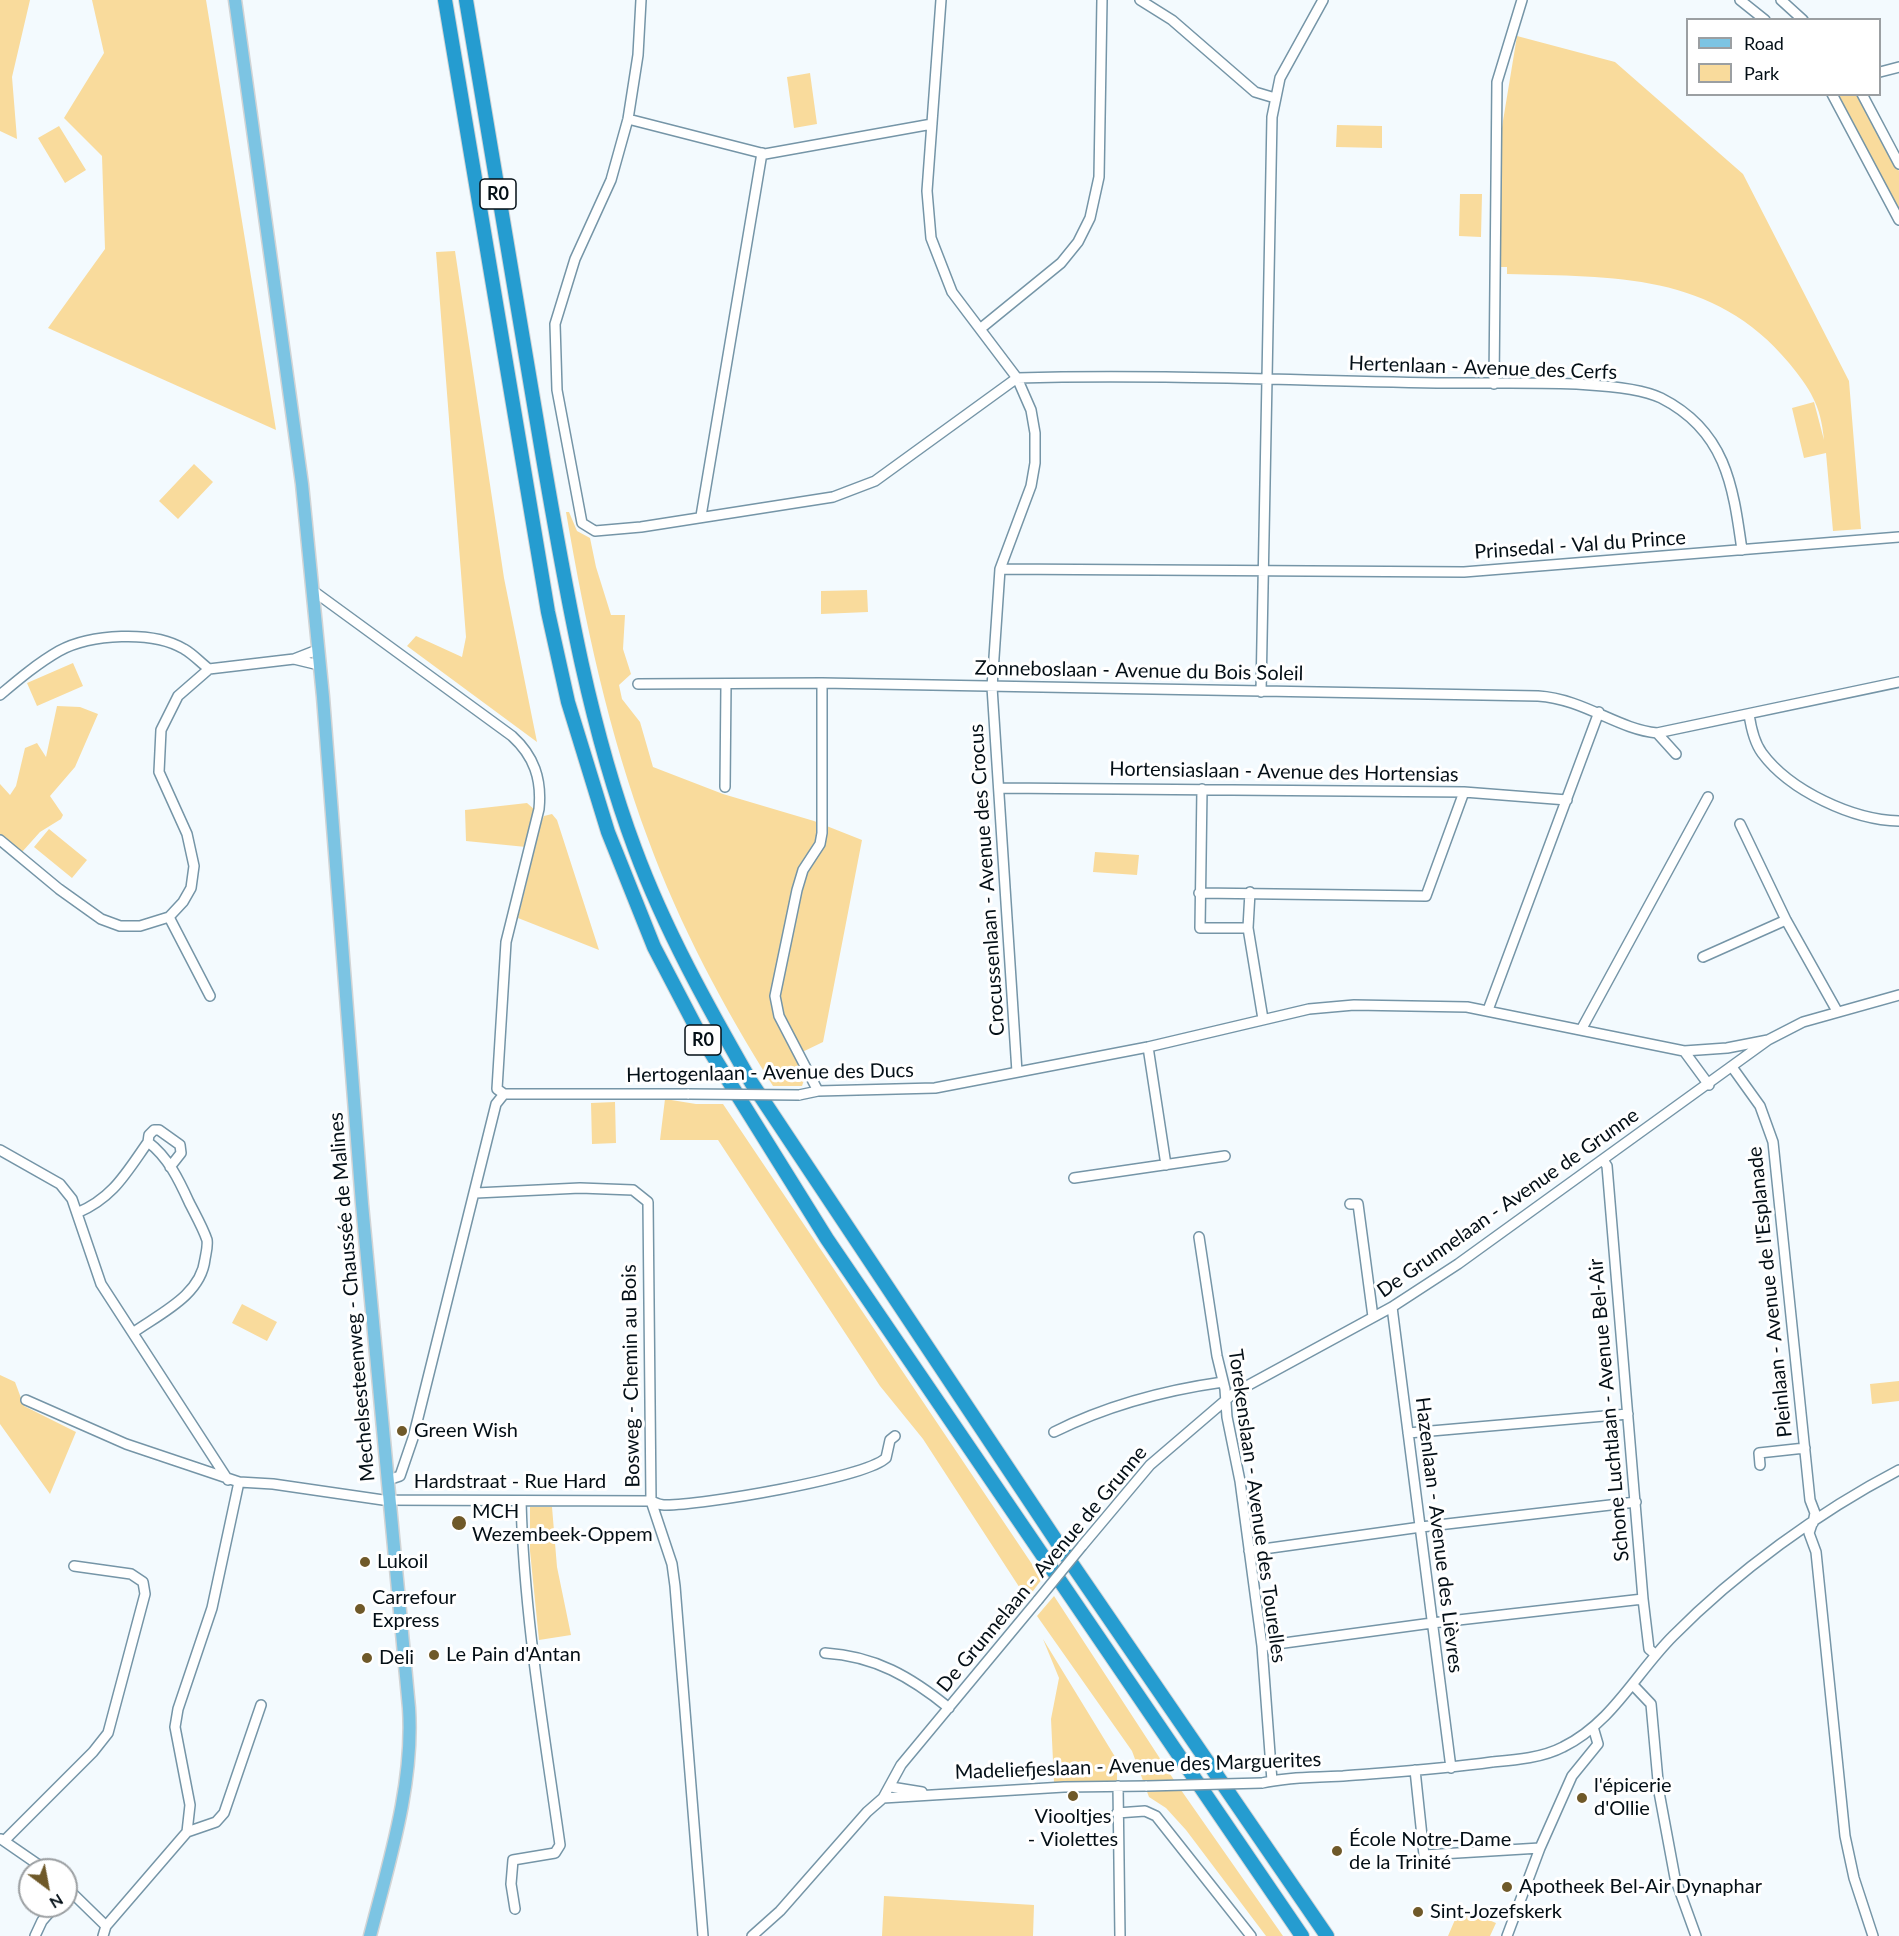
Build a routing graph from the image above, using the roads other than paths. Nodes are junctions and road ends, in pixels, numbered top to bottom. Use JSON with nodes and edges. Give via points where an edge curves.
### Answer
{"nodes":[{"id":1,"x":235,"y":0,"type":"edge"},
{"id":2,"x":445,"y":0,"type":"edge"},
{"id":3,"x":466,"y":0,"type":"edge"},
{"id":4,"x":641,"y":0,"type":"edge"},
{"id":5,"x":941,"y":0,"type":"edge"},
{"id":6,"x":1102,"y":0,"type":"edge"},
{"id":7,"x":1140,"y":0,"type":"edge"},
{"id":8,"x":1323,"y":0,"type":"edge"},
{"id":9,"x":1522,"y":0,"type":"edge"},
{"id":10,"x":1740,"y":0,"type":"edge"},
{"id":11,"x":1781,"y":0,"type":"edge"},
{"id":12,"x":1762,"y":18,"type":"edge"},
{"id":13,"x":1801,"y":18,"type":"edge"},
{"id":14,"x":1899,"y":67,"type":"edge"},
{"id":15,"x":1881,"y":72,"type":"edge"},
{"id":16,"x":1833,"y":96,"type":"edge"},
{"id":17,"x":1863,"y":96,"type":"edge"},
{"id":18,"x":1275,"y":98,"type":"junction"},
{"id":19,"x":628,"y":119,"type":"junction"},
{"id":20,"x":932,"y":124,"type":"junction"},
{"id":21,"x":762,"y":153,"type":"junction"},
{"id":22,"x":1899,"y":164,"type":"edge"},
{"id":23,"x":1899,"y":220,"type":"edge"},
{"id":24,"x":980,"y":328,"type":"junction"},
{"id":25,"x":1017,"y":378,"type":"junction"},
{"id":26,"x":1266,"y":381,"type":"junction"},
{"id":27,"x":1494,"y":384,"type":"junction"},
{"id":28,"x":701,"y":516,"type":"junction"},
{"id":29,"x":1899,"y":537,"type":"edge"},
{"id":30,"x":1742,"y":550,"type":"junction"},
{"id":31,"x":1000,"y":569,"type":"junction"},
{"id":32,"x":1263,"y":570,"type":"junction"},
{"id":33,"x":312,"y":590,"type":"junction"},
{"id":34,"x":317,"y":650,"type":"junction"},
{"id":35,"x":294,"y":659,"type":"junction"},
{"id":36,"x":319,"y":666,"type":"junction"},
{"id":37,"x":209,"y":669,"type":"junction"},
{"id":38,"x":1899,"y":682,"type":"edge"},
{"id":39,"x":822,"y":683,"type":"junction"},
{"id":40,"x":638,"y":684,"type":"dead end"},
{"id":41,"x":726,"y":684,"type":"junction"},
{"id":42,"x":992,"y":687,"type":"junction"},
{"id":43,"x":1261,"y":692,"type":"junction"},
{"id":44,"x":0,"y":695,"type":"edge"},
{"id":45,"x":1599,"y":712,"type":"junction"},
{"id":46,"x":1749,"y":714,"type":"junction"},
{"id":47,"x":1657,"y":733,"type":"junction"},
{"id":48,"x":1676,"y":754,"type":"dead end"},
{"id":49,"x":725,"y":787,"type":"dead end"},
{"id":50,"x":1000,"y":788,"type":"junction"},
{"id":51,"x":1202,"y":789,"type":"junction"},
{"id":52,"x":1464,"y":792,"type":"junction"},
{"id":53,"x":1708,"y":797,"type":"dead end"},
{"id":54,"x":1567,"y":800,"type":"junction"},
{"id":55,"x":1899,"y":821,"type":"edge"},
{"id":56,"x":1740,"y":824,"type":"dead end"},
{"id":57,"x":0,"y":840,"type":"edge"},
{"id":58,"x":1250,"y":892,"type":"junction"},
{"id":59,"x":1199,"y":893,"type":"junction"},
{"id":60,"x":168,"y":917,"type":"junction"},
{"id":61,"x":1786,"y":920,"type":"junction"},
{"id":62,"x":1248,"y":928,"type":"junction"},
{"id":63,"x":1703,"y":957,"type":"dead end"},
{"id":64,"x":1899,"y":995,"type":"edge"},
{"id":65,"x":210,"y":996,"type":"dead end"},
{"id":66,"x":1488,"y":1010,"type":"junction"},
{"id":67,"x":1837,"y":1011,"type":"junction"},
{"id":68,"x":1263,"y":1019,"type":"junction"},
{"id":69,"x":1581,"y":1030,"type":"junction"},
{"id":70,"x":1768,"y":1040,"type":"junction"},
{"id":71,"x":1148,"y":1047,"type":"junction"},
{"id":72,"x":1684,"y":1051,"type":"junction"},
{"id":73,"x":1732,"y":1067,"type":"junction"},
{"id":74,"x":1017,"y":1072,"type":"junction"},
{"id":75,"x":1709,"y":1085,"type":"junction"},
{"id":76,"x":818,"y":1091,"type":"junction"},
{"id":77,"x":504,"y":1094,"type":"junction"},
{"id":78,"x":148,"y":1142,"type":"junction"},
{"id":79,"x":0,"y":1150,"type":"edge"},
{"id":80,"x":1225,"y":1156,"type":"dead end"},
{"id":81,"x":1603,"y":1160,"type":"junction"},
{"id":82,"x":1166,"y":1165,"type":"junction"},
{"id":83,"x":170,"y":1167,"type":"junction"},
{"id":84,"x":1074,"y":1178,"type":"dead end"},
{"id":85,"x":476,"y":1193,"type":"junction"},
{"id":86,"x":1350,"y":1204,"type":"dead end"},
{"id":87,"x":77,"y":1213,"type":"junction"},
{"id":88,"x":1199,"y":1237,"type":"dead end"},
{"id":89,"x":1392,"y":1307,"type":"junction"},
{"id":90,"x":1373,"y":1317,"type":"junction"},
{"id":91,"x":134,"y":1332,"type":"junction"},
{"id":92,"x":1223,"y":1382,"type":"junction"},
{"id":93,"x":27,"y":1400,"type":"dead end"},
{"id":94,"x":1225,"y":1400,"type":"junction"},
{"id":95,"x":1628,"y":1414,"type":"junction"},
{"id":96,"x":1054,"y":1432,"type":"dead end"},
{"id":97,"x":1408,"y":1433,"type":"junction"},
{"id":98,"x":895,"y":1436,"type":"dead end"},
{"id":99,"x":1805,"y":1448,"type":"junction"},
{"id":100,"x":1760,"y":1465,"type":"dead end"},
{"id":101,"x":1899,"y":1470,"type":"edge"},
{"id":102,"x":228,"y":1480,"type":"junction"},
{"id":103,"x":388,"y":1480,"type":"junction"},
{"id":104,"x":239,"y":1482,"type":"junction"},
{"id":105,"x":390,"y":1500,"type":"junction"},
{"id":106,"x":521,"y":1501,"type":"junction"},
{"id":107,"x":651,"y":1501,"type":"junction"},
{"id":108,"x":1636,"y":1502,"type":"junction"},
{"id":109,"x":1813,"y":1523,"type":"junction"},
{"id":110,"x":1421,"y":1527,"type":"junction"},
{"id":111,"x":1249,"y":1551,"type":"junction"},
{"id":112,"x":74,"y":1566,"type":"dead end"},
{"id":113,"x":1643,"y":1599,"type":"junction"},
{"id":114,"x":1432,"y":1623,"type":"junction"},
{"id":115,"x":1262,"y":1646,"type":"junction"},
{"id":116,"x":825,"y":1653,"type":"dead end"},
{"id":117,"x":1656,"y":1654,"type":"junction"},
{"id":118,"x":1633,"y":1685,"type":"junction"},
{"id":119,"x":261,"y":1705,"type":"dead end"},
{"id":120,"x":949,"y":1708,"type":"junction"},
{"id":121,"x":1593,"y":1727,"type":"junction"},
{"id":122,"x":1581,"y":1736,"type":"junction"},
{"id":123,"x":1595,"y":1750,"type":"junction"},
{"id":124,"x":1451,"y":1768,"type":"junction"},
{"id":125,"x":1415,"y":1770,"type":"junction"},
{"id":126,"x":1272,"y":1781,"type":"junction"},
{"id":127,"x":1118,"y":1786,"type":"junction"},
{"id":128,"x":891,"y":1787,"type":"junction"},
{"id":129,"x":928,"y":1793,"type":"junction"},
{"id":130,"x":883,"y":1798,"type":"junction"},
{"id":131,"x":1118,"y":1813,"type":"junction"},
{"id":132,"x":187,"y":1832,"type":"junction"},
{"id":133,"x":2,"y":1840,"type":"edge"},
{"id":134,"x":1540,"y":1848,"type":"junction"},
{"id":135,"x":28,"y":1858,"type":"edge"},
{"id":136,"x":78,"y":1903,"type":"edge"},
{"id":137,"x":515,"y":1909,"type":"dead end"},
{"id":138,"x":45,"y":1918,"type":"edge"},
{"id":139,"x":105,"y":1931,"type":"edge"},
{"id":140,"x":1510,"y":1934,"type":"edge"},
{"id":141,"x":35,"y":1936,"type":"edge"},
{"id":142,"x":370,"y":1936,"type":"edge"},
{"id":143,"x":703,"y":1936,"type":"edge"},
{"id":144,"x":752,"y":1936,"type":"edge"},
{"id":145,"x":1120,"y":1936,"type":"edge"},
{"id":146,"x":1251,"y":1936,"type":"edge"},
{"id":147,"x":1302,"y":1936,"type":"edge"},
{"id":148,"x":1327,"y":1936,"type":"edge"},
{"id":149,"x":1696,"y":1936,"type":"edge"},
{"id":150,"x":1874,"y":1936,"type":"edge"}],
"edges":[{"from":1,"to":33,"type":"main road","name":"Mechelsesteenweg - Chaussée de Malines","via":[[302,484]]},
{"from":2,"to":147,"type":"highway","number":"R0","via":[[550,623],[595,793],[654,947],[721,1070],[827,1239]]},
{"from":3,"to":148,"type":"highway","number":"R0","via":[[569,610],[600,739],[652,891],[708,1006],[751,1082]]},
{"from":4,"to":19,"type":"street"},
{"from":5,"to":20,"type":"street","name":"Crocussenlaan - Avenue des Crocus"},
{"from":6,"to":24,"type":"street","via":[[1099,177],[1090,218],[1061,263]]},
{"from":7,"to":18,"type":"street","via":[[1172,20],[1255,92]]},
{"from":8,"to":18,"type":"street","via":[[1280,78]]},
{"from":9,"to":27,"type":"street","via":[[1497,82]]},
{"from":10,"to":12,"type":"street"},
{"from":11,"to":13,"type":"street"},
{"from":14,"to":15,"type":"street"},
{"from":16,"to":23,"type":"street"},
{"from":17,"to":22,"type":"street"},
{"from":18,"to":26,"type":"street","via":[[1270,137]]},
{"from":19,"to":21,"type":"street"},
{"from":19,"to":28,"type":"street","via":[[611,180],[575,259],[555,324],[557,390],[582,523],[595,531]]},
{"from":20,"to":21,"type":"street"},
{"from":20,"to":24,"type":"street","name":"Crocussenlaan - Avenue des Crocus","via":[[927,191],[931,238],[952,292]]},
{"from":21,"to":28,"type":"street"},
{"from":24,"to":25,"type":"street","name":"Crocussenlaan - Avenue des Crocus"},
{"from":25,"to":26,"type":"street","name":"Hertenlaan - Avenue des Cerfs"},
{"from":25,"to":28,"type":"street","via":[[875,481],[833,498]]},
{"from":25,"to":31,"type":"street","name":"Crocussenlaan - Avenue des Crocus","via":[[1033,419],[1035,463],[1031,486]]},
{"from":26,"to":27,"type":"street","name":"Hertenlaan - Avenue des Cerfs"},
{"from":26,"to":32,"type":"street"},
{"from":27,"to":30,"type":"street","name":"Hertenlaan - Avenue des Cerfs","via":[[1622,389],[1659,397],[1677,408],[1700,428],[1727,470]]},
{"from":29,"to":30,"type":"street","name":"Prinsedal - Val du Prince"},
{"from":30,"to":32,"type":"street","name":"Prinsedal - Val du Prince","via":[[1464,572]]},
{"from":31,"to":32,"type":"street","name":"Prinsedal - Val du Prince"},
{"from":31,"to":42,"type":"street","name":"Crocussenlaan - Avenue des Crocus"},
{"from":32,"to":43,"type":"street"},
{"from":33,"to":34,"type":"main road","name":"Mechelsesteenweg - Chaussée de Malines"},
{"from":33,"to":77,"type":"street","via":[[512,736],[523,746],[536,770],[541,793],[539,809],[506,942],[496,1089]]},
{"from":34,"to":35,"type":"street"},
{"from":34,"to":36,"type":"main road","name":"Mechelsesteenweg - Chaussée de Malines"},
{"from":35,"to":36,"type":"street"},
{"from":35,"to":37,"type":"street"},
{"from":36,"to":103,"type":"main road","name":"Mechelsesteenweg - Chaussée de Malines"},
{"from":37,"to":44,"type":"street","via":[[183,648],[158,638],[115,635],[61,650]]},
{"from":37,"to":60,"type":"street","via":[[178,696],[161,730],[159,772],[187,834],[194,866],[191,888]]},
{"from":38,"to":46,"type":"street"},
{"from":39,"to":41,"type":"street","name":"Zonneboslaan - Avenue du Bois Soleil"},
{"from":39,"to":42,"type":"street","name":"Zonneboslaan - Avenue du Bois Soleil"},
{"from":39,"to":76,"type":"street","via":[[820,844],[803,870],[797,890],[775,996],[779,1016]]},
{"from":40,"to":41,"type":"street","name":"Zonneboslaan - Avenue du Bois Soleil"},
{"from":41,"to":49,"type":"street"},
{"from":42,"to":43,"type":"street","name":"Zonneboslaan - Avenue du Bois Soleil"},
{"from":42,"to":50,"type":"street","name":"Crocussenlaan - Avenue des Crocus"},
{"from":43,"to":45,"type":"street","name":"Zonneboslaan - Avenue du Bois Soleil","via":[[1538,696],[1567,700]]},
{"from":45,"to":47,"type":"street","name":"Zonneboslaan - Avenue du Bois Soleil"},
{"from":45,"to":54,"type":"street"},
{"from":46,"to":47,"type":"street"},
{"from":46,"to":55,"type":"street","via":[[1758,746],[1787,777],[1842,809],[1873,819]]},
{"from":47,"to":48,"type":"street"},
{"from":50,"to":51,"type":"street","name":"Hortensiaslaan - Avenue des Hortensias"},
{"from":50,"to":74,"type":"street","name":"Crocussenlaan - Avenue des Crocus"},
{"from":51,"to":52,"type":"street","name":"Hortensiaslaan - Avenue des Hortensias"},
{"from":51,"to":59,"type":"street"},
{"from":52,"to":54,"type":"street","name":"Hortensiaslaan - Avenue des Hortensias"},
{"from":52,"to":58,"type":"street","via":[[1426,896]]},
{"from":53,"to":69,"type":"street"},
{"from":54,"to":66,"type":"street"},
{"from":56,"to":61,"type":"street"},
{"from":57,"to":60,"type":"street","via":[[101,919],[120,926],[140,926]]},
{"from":58,"to":59,"type":"street"},
{"from":58,"to":62,"type":"street"},
{"from":59,"to":62,"type":"street","via":[[1200,928]]},
{"from":60,"to":65,"type":"street"},
{"from":61,"to":63,"type":"street"},
{"from":61,"to":67,"type":"street"},
{"from":62,"to":68,"type":"street"},
{"from":64,"to":67,"type":"street"},
{"from":66,"to":68,"type":"street","name":"Hertogenlaan - Avenue des Ducs","via":[[1444,1005],[1354,1005]]},
{"from":66,"to":69,"type":"street","name":"Hertogenlaan - Avenue des Ducs"},
{"from":67,"to":70,"type":"street","via":[[1803,1022]]},
{"from":68,"to":71,"type":"street","name":"Hertogenlaan - Avenue des Ducs"},
{"from":69,"to":72,"type":"street","name":"Hertogenlaan - Avenue des Ducs"},
{"from":70,"to":72,"type":"street","name":"Hertogenlaan - Avenue des Ducs"},
{"from":70,"to":73,"type":"street","name":"De Grunnelaan - Avenue de Grunne"},
{"from":71,"to":74,"type":"street","name":"Hertogenlaan - Avenue des Ducs"},
{"from":71,"to":82,"type":"street"},
{"from":72,"to":75,"type":"street"},
{"from":73,"to":75,"type":"street","name":"De Grunnelaan - Avenue de Grunne"},
{"from":73,"to":99,"type":"street","name":"Pleinlaan - Avenue de l'Esplanade","via":[[1760,1106],[1773,1142]]},
{"from":74,"to":76,"type":"street","name":"Hertogenlaan - Avenue des Ducs","via":[[935,1088]]},
{"from":75,"to":81,"type":"street","name":"De Grunnelaan - Avenue de Grunne"},
{"from":76,"to":77,"type":"street","name":"Hertogenlaan - Avenue des Ducs","bridge":true,"via":[[798,1095]]},
{"from":77,"to":85,"type":"street","via":[[496,1104]]},
{"from":78,"to":83,"type":"street","via":[[163,1153]]},
{"from":78,"to":83,"type":"street","via":[[151,1132],[159,1130],[180,1145],[181,1154]]},
{"from":78,"to":87,"type":"street","via":[[115,1188],[97,1204]]},
{"from":79,"to":87,"type":"street","via":[[60,1184]]},
{"from":80,"to":82,"type":"street"},
{"from":81,"to":89,"type":"street","name":"De Grunnelaan - Avenue de Grunne"},
{"from":81,"to":95,"type":"street","name":"Schone Luchtlaan - Avenue Bel-Air","via":[[1607,1166]]},
{"from":82,"to":84,"type":"street"},
{"from":83,"to":91,"type":"street","via":[[207,1242],[204,1270],[192,1291]]},
{"from":85,"to":103,"type":"street","via":[[413,1438],[400,1476]]},
{"from":85,"to":107,"type":"street","name":"Bosweg - Chemin au Bois","via":[[580,1188],[633,1190],[648,1203]]},
{"from":86,"to":90,"type":"street","via":[[1358,1203]]},
{"from":87,"to":91,"type":"street","via":[[99,1280]]},
{"from":88,"to":92,"type":"street","name":"Torekenslaan - Avenue des Tourelles"},
{"from":89,"to":90,"type":"street","name":"De Grunnelaan - Avenue de Grunne"},
{"from":89,"to":97,"type":"street","name":"Hazenlaan - Avenue des Lièvres"},
{"from":90,"to":94,"type":"street","name":"De Grunnelaan - Avenue de Grunne"},
{"from":91,"to":102,"type":"street"},
{"from":92,"to":94,"type":"street","name":"Torekenslaan - Avenue des Tourelles"},
{"from":92,"to":96,"type":"street","via":[[1146,1398],[1083,1418]]},
{"from":93,"to":102,"type":"street","name":"Hardstraat - Rue Hard","via":[[126,1444]]},
{"from":94,"to":111,"type":"street","name":"Torekenslaan - Avenue des Tourelles"},
{"from":94,"to":120,"type":"street","name":"De Grunnelaan - Avenue de Grunne","bridge":true,"via":[[1150,1465]]},
{"from":95,"to":97,"type":"street"},
{"from":95,"to":108,"type":"street","name":"Schone Luchtlaan - Avenue Bel-Air"},
{"from":97,"to":110,"type":"street","name":"Hazenlaan - Avenue des Lièvres"},
{"from":98,"to":107,"type":"street","name":"Hardstraat - Rue Hard","via":[[883,1461],[819,1481],[696,1502],[662,1505]]},
{"from":99,"to":100,"type":"street","via":[[1759,1453]]},
{"from":99,"to":109,"type":"street","name":"Pleinlaan - Avenue de l'Esplanade","via":[[1815,1513]]},
{"from":101,"to":109,"type":"street","name":"Madeliefjeslaan - Avenue des Marguerites"},
{"from":102,"to":104,"type":"street","name":"Hardstraat - Rue Hard"},
{"from":103,"to":105,"type":"main road","name":"Mechelsesteenweg - Chaussée de Malines"},
{"from":104,"to":105,"type":"street","name":"Hardstraat - Rue Hard"},
{"from":104,"to":132,"type":"street","via":[[212,1608],[175,1727],[190,1805]]},
{"from":105,"to":106,"type":"street","name":"Hardstraat - Rue Hard"},
{"from":105,"to":142,"type":"main road","name":"Mechelsesteenweg - Chaussée de Malines","via":[[409,1742],[403,1797]]},
{"from":106,"to":107,"type":"street","name":"Hardstraat - Rue Hard"},
{"from":106,"to":137,"type":"street","via":[[522,1558],[560,1845],[555,1854],[513,1860]]},
{"from":107,"to":143,"type":"street","name":"Bosweg - Chemin au Bois","via":[[672,1564],[675,1586]]},
{"from":108,"to":110,"type":"street"},
{"from":108,"to":113,"type":"street","name":"Schone Luchtlaan - Avenue Bel-Air"},
{"from":109,"to":117,"type":"street","name":"Madeliefjeslaan - Avenue des Marguerites","via":[[1743,1574]]},
{"from":109,"to":150,"type":"street","name":"Pleinlaan - Avenue de l'Esplanade","via":[[1809,1533],[1816,1552],[1845,1836],[1854,1878]]},
{"from":110,"to":111,"type":"street"},
{"from":110,"to":114,"type":"street","name":"Hazenlaan - Avenue des Lièvres"},
{"from":111,"to":115,"type":"street","name":"Torekenslaan - Avenue des Tourelles"},
{"from":112,"to":133,"type":"street","via":[[131,1575],[143,1582],[145,1594],[108,1733]]},
{"from":113,"to":114,"type":"street"},
{"from":113,"to":117,"type":"street","name":"Schone Luchtlaan - Avenue Bel-Air","via":[[1649,1649]]},
{"from":114,"to":115,"type":"street"},
{"from":114,"to":124,"type":"street","name":"Hazenlaan - Avenue des Lièvres"},
{"from":115,"to":126,"type":"street","name":"Torekenslaan - Avenue des Tourelles"},
{"from":116,"to":120,"type":"street","via":[[850,1655],[894,1669],[919,1683]]},
{"from":117,"to":118,"type":"street","name":"Madeliefjeslaan - Avenue des Marguerites"},
{"from":118,"to":121,"type":"street","name":"Madeliefjeslaan - Avenue des Marguerites"},
{"from":118,"to":149,"type":"street","via":[[1651,1704],[1659,1792],[1673,1867]]},
{"from":119,"to":132,"type":"street","via":[[224,1813],[216,1822]]},
{"from":120,"to":128,"type":"street","name":"De Grunnelaan - Avenue de Grunne","via":[[901,1765]]},
{"from":121,"to":122,"type":"street","name":"Madeliefjeslaan - Avenue des Marguerites"},
{"from":121,"to":123,"type":"street","via":[[1598,1738]]},
{"from":122,"to":123,"type":"street"},
{"from":122,"to":124,"type":"street","name":"Madeliefjeslaan - Avenue des Marguerites","via":[[1552,1752]]},
{"from":123,"to":134,"type":"street","via":[[1572,1776]]},
{"from":124,"to":125,"type":"street","name":"Madeliefjeslaan - Avenue des Marguerites"},
{"from":125,"to":126,"type":"street","name":"Madeliefjeslaan - Avenue des Marguerites"},
{"from":125,"to":134,"type":"street","via":[[1424,1855]]},
{"from":126,"to":127,"type":"street","name":"Madeliefjeslaan - Avenue des Marguerites","bridge":true},
{"from":127,"to":129,"type":"street","name":"Madeliefjeslaan - Avenue des Marguerites"},
{"from":127,"to":131,"type":"street"},
{"from":128,"to":129,"type":"street","name":"Madeliefjeslaan - Avenue des Marguerites"},
{"from":128,"to":130,"type":"street","name":"De Grunnelaan - Avenue de Grunne"},
{"from":129,"to":130,"type":"street","name":"Madeliefjeslaan - Avenue des Marguerites"},
{"from":130,"to":144,"type":"street","name":"De Grunnelaan - Avenue de Grunne","via":[[780,1911]]},
{"from":131,"to":145,"type":"street"},
{"from":131,"to":146,"type":"street","via":[[1145,1811],[1156,1816]]},
{"from":132,"to":139,"type":"street"},
{"from":133,"to":135,"type":"street"},
{"from":134,"to":140,"type":"street"},
{"from":136,"to":139,"type":"street"},
{"from":138,"to":141,"type":"street"}]}
